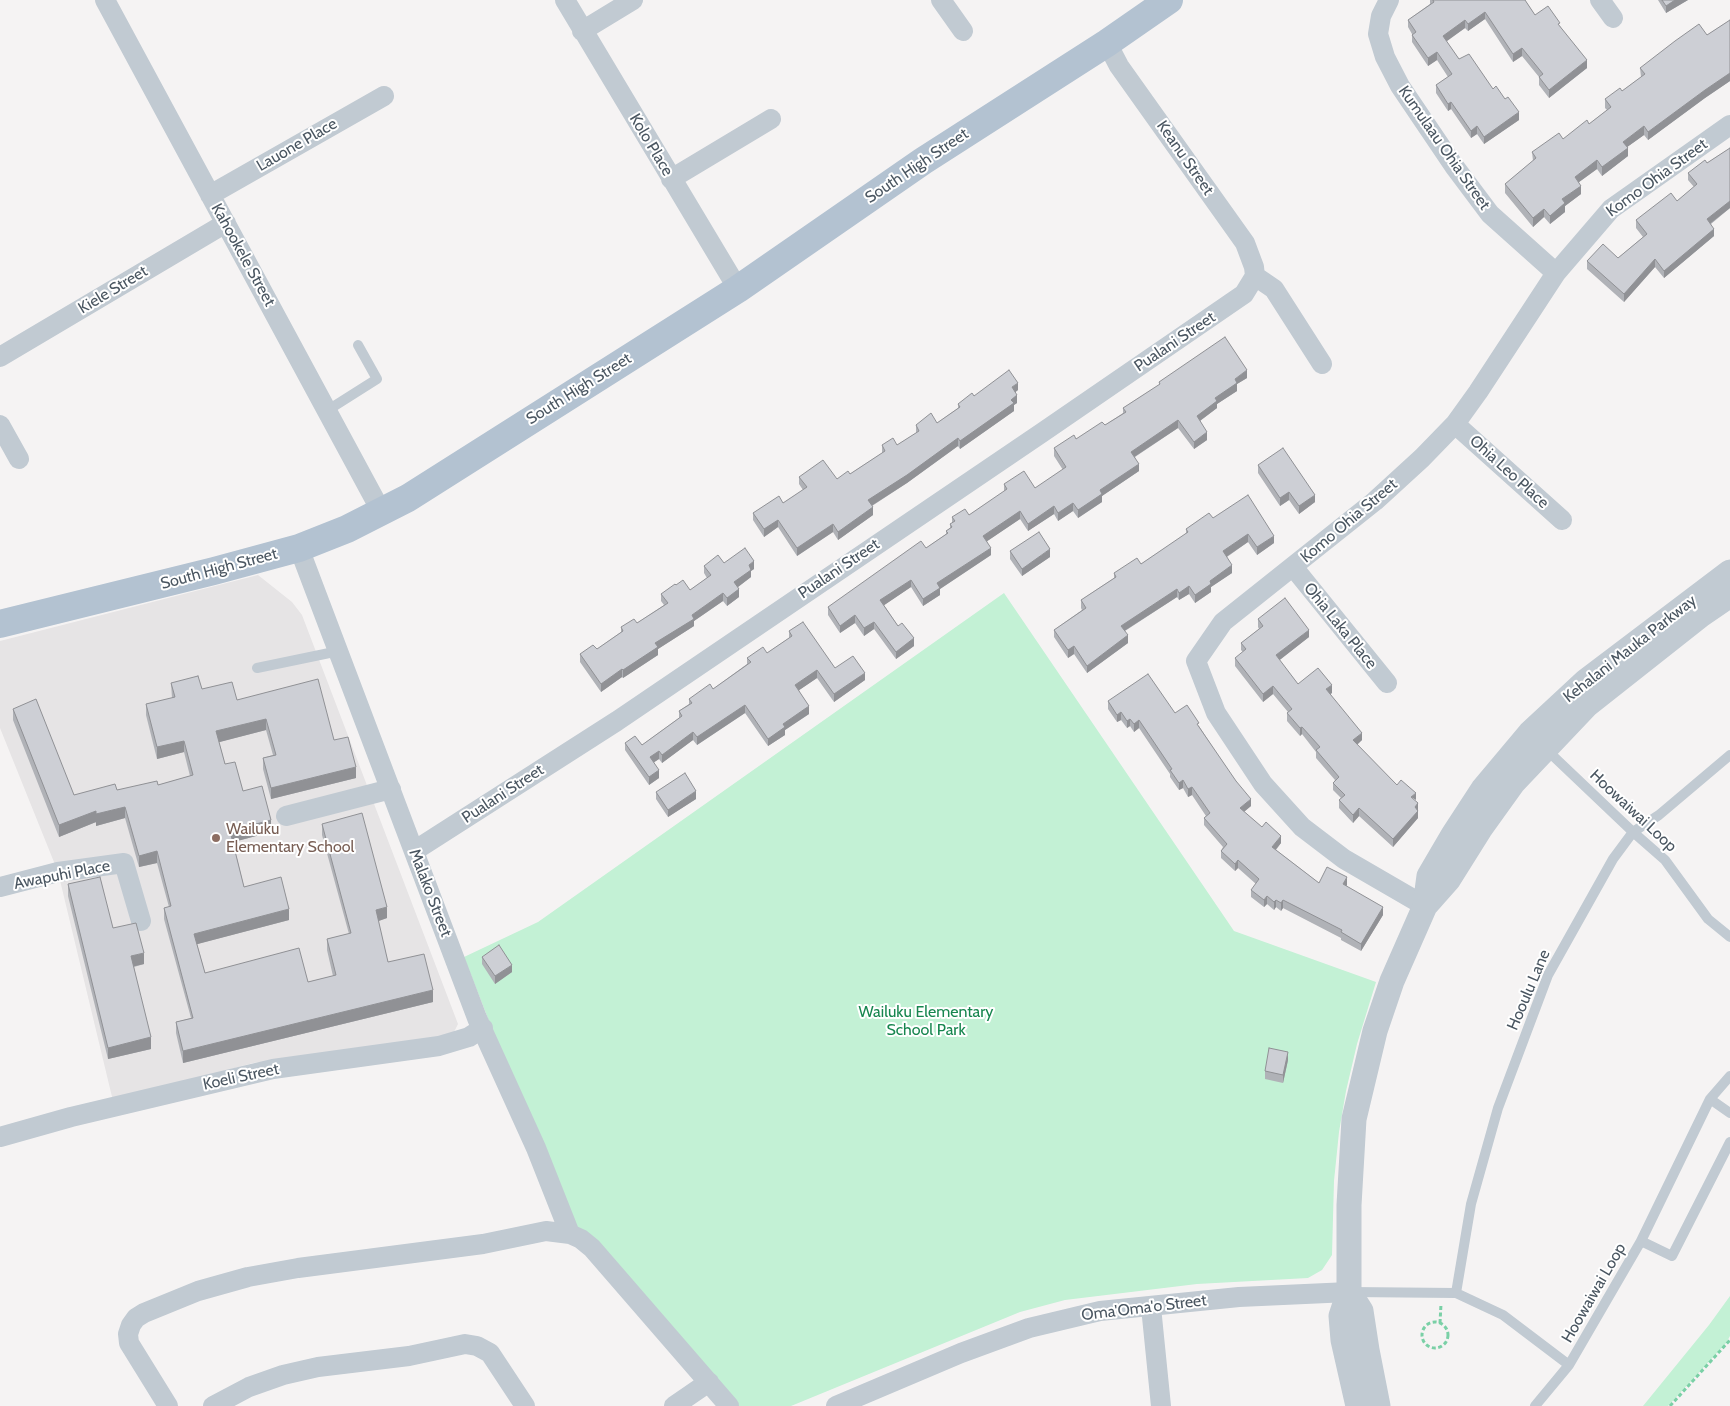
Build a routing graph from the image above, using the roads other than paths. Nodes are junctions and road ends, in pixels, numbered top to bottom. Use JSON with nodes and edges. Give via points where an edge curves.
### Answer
{"nodes":[{"id":1,"x":105,"y":0,"type":"edge"},
{"id":2,"x":565,"y":0,"type":"edge"},
{"id":3,"x":633,"y":0,"type":"edge"},
{"id":4,"x":941,"y":0,"type":"edge"},
{"id":5,"x":1169,"y":0,"type":"edge"},
{"id":6,"x":1389,"y":0,"type":"edge"},
{"id":7,"x":1600,"y":0,"type":"edge"},
{"id":8,"x":1613,"y":18,"type":"dead end"},
{"id":9,"x":582,"y":30,"type":"junction"},
{"id":10,"x":963,"y":31,"type":"dead end"},
{"id":11,"x":1107,"y":43,"type":"junction"},
{"id":12,"x":384,"y":96,"type":"dead end"},
{"id":13,"x":771,"y":119,"type":"dead end"},
{"id":14,"x":1730,"y":125,"type":"edge"},
{"id":15,"x":671,"y":179,"type":"junction"},
{"id":16,"x":210,"y":195,"type":"junction"},
{"id":17,"x":226,"y":223,"type":"junction"},
{"id":18,"x":1556,"y":273,"type":"junction"},
{"id":19,"x":1255,"y":276,"type":"junction"},
{"id":20,"x":738,"y":289,"type":"junction"},
{"id":21,"x":358,"y":345,"type":"dead end"},
{"id":22,"x":0,"y":357,"type":"edge"},
{"id":23,"x":1322,"y":364,"type":"dead end"},
{"id":24,"x":328,"y":410,"type":"junction"},
{"id":25,"x":1455,"y":424,"type":"junction"},
{"id":26,"x":0,"y":426,"type":"edge"},
{"id":27,"x":19,"y":459,"type":"dead end"},
{"id":28,"x":381,"y":511,"type":"junction"},
{"id":29,"x":1562,"y":520,"type":"dead end"},
{"id":30,"x":299,"y":548,"type":"junction"},
{"id":31,"x":1294,"y":568,"type":"junction"},
{"id":32,"x":1730,"y":572,"type":"edge"},
{"id":33,"x":1730,"y":595,"type":"edge"},
{"id":34,"x":0,"y":624,"type":"edge"},
{"id":35,"x":339,"y":651,"type":"junction"},
{"id":36,"x":257,"y":668,"type":"dead end"},
{"id":37,"x":1387,"y":684,"type":"dead end"},
{"id":38,"x":1551,"y":754,"type":"dead end"},
{"id":39,"x":1730,"y":755,"type":"edge"},
{"id":40,"x":391,"y":789,"type":"junction"},
{"id":41,"x":286,"y":816,"type":"dead end"},
{"id":42,"x":1633,"y":832,"type":"junction"},
{"id":43,"x":414,"y":851,"type":"junction"},
{"id":44,"x":0,"y":887,"type":"edge"},
{"id":45,"x":1425,"y":906,"type":"junction"},
{"id":46,"x":141,"y":922,"type":"dead end"},
{"id":47,"x":1730,"y":937,"type":"edge"},
{"id":48,"x":483,"y":1028,"type":"junction"},
{"id":49,"x":1730,"y":1076,"type":"edge"},
{"id":50,"x":1710,"y":1099,"type":"junction"},
{"id":51,"x":1730,"y":1114,"type":"edge"},
{"id":52,"x":0,"y":1137,"type":"edge"},
{"id":53,"x":1730,"y":1142,"type":"edge"},
{"id":54,"x":570,"y":1234,"type":"junction"},
{"id":55,"x":1641,"y":1241,"type":"junction"},
{"id":56,"x":1349,"y":1292,"type":"junction"},
{"id":57,"x":1456,"y":1293,"type":"junction"},
{"id":58,"x":1151,"y":1306,"type":"junction"},
{"id":59,"x":1569,"y":1365,"type":"junction"},
{"id":60,"x":709,"y":1382,"type":"junction"},
{"id":61,"x":168,"y":1406,"type":"edge"},
{"id":62,"x":213,"y":1406,"type":"edge"},
{"id":63,"x":525,"y":1406,"type":"edge"},
{"id":64,"x":674,"y":1406,"type":"edge"},
{"id":65,"x":729,"y":1406,"type":"edge"},
{"id":66,"x":836,"y":1406,"type":"edge"},
{"id":67,"x":1161,"y":1406,"type":"edge"},
{"id":68,"x":1358,"y":1406,"type":"edge"},
{"id":69,"x":1378,"y":1406,"type":"edge"},
{"id":70,"x":1535,"y":1406,"type":"edge"}],
"edges":[{"from":1,"to":16,"type":"street","name":"Kahookele Street"},
{"from":2,"to":9,"type":"street","name":"Kolo Place"},
{"from":3,"to":9,"type":"street"},
{"from":4,"to":10,"type":"street"},
{"from":5,"to":11,"type":"main road","name":"South High Street"},
{"from":6,"to":18,"type":"street","name":"Kumulaau Ohia Street","via":[[1381,16],[1378,34],[1385,57],[1400,86],[1490,214]]},
{"from":7,"to":8,"type":"street"},
{"from":9,"to":15,"type":"street","name":"Kolo Place"},
{"from":11,"to":19,"type":"street","name":"Keanu Street","via":[[1119,66],[1245,243]]},
{"from":11,"to":20,"type":"main road","name":"South High Street","via":[[923,161]]},
{"from":12,"to":16,"type":"street","name":"Lauone Place"},
{"from":13,"to":15,"type":"street"},
{"from":14,"to":18,"type":"street","name":"Komo Ohia Street","via":[[1611,209]]},
{"from":15,"to":20,"type":"street","name":"Kolo Place"},
{"from":16,"to":17,"type":"street","name":"Kahookele Street"},
{"from":17,"to":22,"type":"street","name":"Kiele Street"},
{"from":17,"to":24,"type":"street","name":"Kahookele Street"},
{"from":18,"to":25,"type":"street","name":"Komo Ohia Street"},
{"from":19,"to":23,"type":"street","via":[[1274,289]]},
{"from":19,"to":43,"type":"street","name":"Pualani Street","via":[[1244,294],[617,721]]},
{"from":20,"to":28,"type":"main road","name":"South High Street","via":[[408,498]]},
{"from":21,"to":24,"type":"lane","via":[[377,379]]},
{"from":24,"to":28,"type":"street","name":"Kahookele Street"},
{"from":25,"to":29,"type":"street","name":"Ohia Leo Place"},
{"from":25,"to":31,"type":"street","name":"Komo Ohia Street","via":[[1376,501]]},
{"from":26,"to":27,"type":"street"},
{"from":28,"to":30,"type":"main road","name":"South High Street"},
{"from":30,"to":34,"type":"main road","name":"South High Street"},
{"from":30,"to":35,"type":"street","name":"Malako Street"},
{"from":31,"to":37,"type":"street","name":"Ohia Laka Place"},
{"from":31,"to":45,"type":"street","name":"Komo Ohia Street","via":[[1223,622],[1196,661],[1216,713],[1263,784],[1302,827],[1344,859]]},
{"from":32,"to":45,"type":"street","name":"Kehalani Mauka Parkway","via":[[1586,681],[1530,733],[1483,789],[1453,835],[1429,876]]},
{"from":33,"to":45,"type":"street","name":"Kehalani Mauka Parkway","via":[[1586,705],[1513,783],[1448,880]]},
{"from":35,"to":36,"type":"lane"},
{"from":35,"to":40,"type":"street","name":"Malako Street"},
{"from":38,"to":42,"type":"lane","name":"Hoowaiwai Loop"},
{"from":39,"to":42,"type":"lane","name":"Hooulu Lane","via":[[1659,815]]},
{"from":40,"to":41,"type":"street"},
{"from":40,"to":43,"type":"street","name":"Malako Street"},
{"from":42,"to":47,"type":"lane","name":"Hoowaiwai Loop","via":[[1665,860],[1708,918]]},
{"from":42,"to":57,"type":"lane","name":"Hooulu Lane","via":[[1613,859],[1548,975],[1498,1108],[1471,1204]]},
{"from":43,"to":48,"type":"street","name":"Malako Street"},
{"from":44,"to":46,"type":"street","name":"Awapuhi Place","via":[[58,872],[124,863]]},
{"from":45,"to":56,"type":"street","name":"Kehalani Mauka Parkway","via":[[1392,981],[1375,1031],[1354,1119],[1349,1205]]},
{"from":48,"to":52,"type":"street","name":"Koeli Street","via":[[475,1035],[439,1046],[273,1069],[71,1116]]},
{"from":48,"to":54,"type":"street","name":"Malako Street"},
{"from":49,"to":50,"type":"lane","name":"Hoowaiwai Loop"},
{"from":50,"to":51,"type":"lane"},
{"from":50,"to":55,"type":"lane","name":"Hoowaiwai Loop"},
{"from":53,"to":55,"type":"lane","via":[[1672,1256]]},
{"from":54,"to":60,"type":"street","via":[[597,1253]]},
{"from":54,"to":61,"type":"street","via":[[539,1231],[483,1244],[248,1277],[198,1291],[144,1313],[131,1325],[129,1343]]},
{"from":55,"to":59,"type":"lane","name":"Hoowaiwai Loop"},
{"from":56,"to":57,"type":"lane","name":"Hoowaiwai Loop"},
{"from":56,"to":58,"type":"street","name":"Oma'Oma'o Street","via":[[1239,1297]]},
{"from":56,"to":68,"type":"street","name":"Kehalani Mauka Parkway","via":[[1341,1316]]},
{"from":56,"to":69,"type":"street","name":"Kehalani Mauka Parkway","via":[[1361,1311]]},
{"from":57,"to":59,"type":"lane","name":"Hoowaiwai Loop","via":[[1503,1315]]},
{"from":58,"to":66,"type":"street","name":"Oma'Oma'o Street","via":[[1100,1311],[1029,1328]]},
{"from":58,"to":67,"type":"street"},
{"from":59,"to":70,"type":"lane"},
{"from":60,"to":64,"type":"street"},
{"from":60,"to":65,"type":"street"},
{"from":62,"to":63,"type":"street","via":[[249,1387],[283,1375],[465,1344],[477,1346],[490,1354]]}]}
